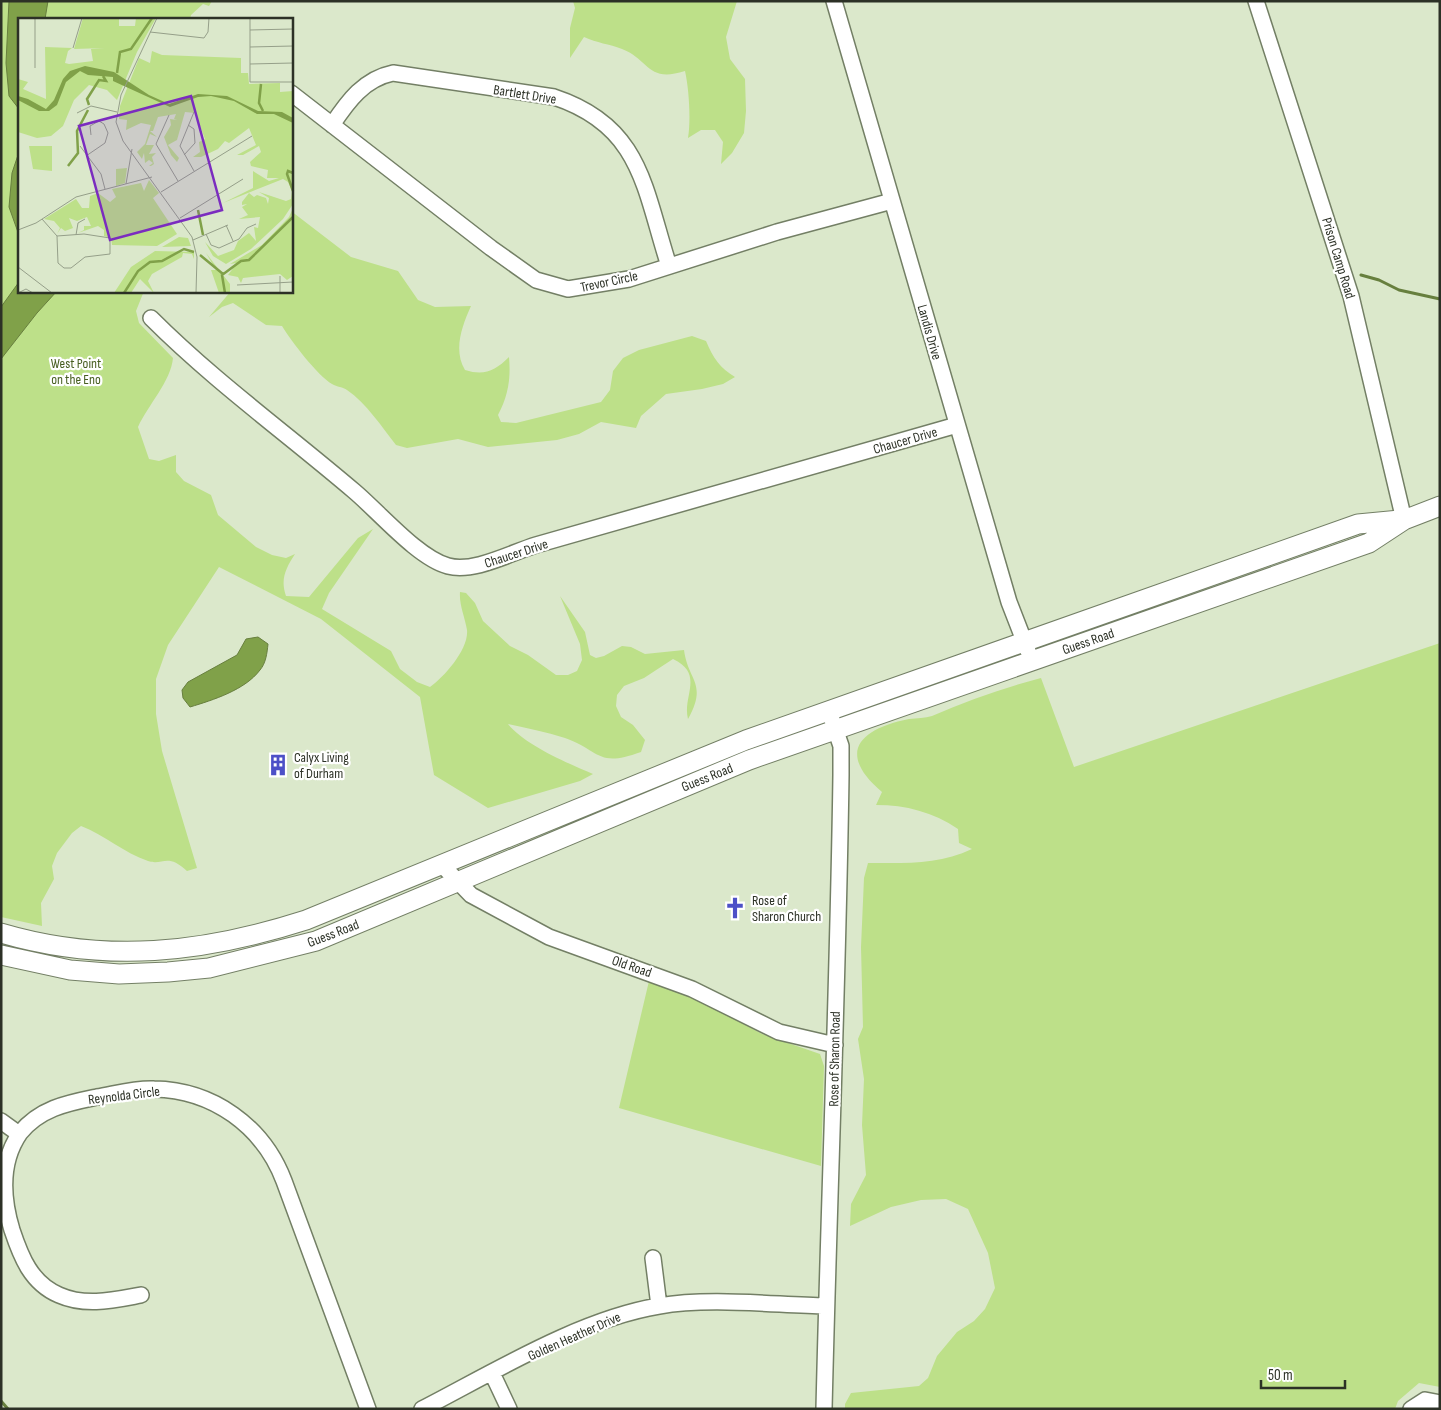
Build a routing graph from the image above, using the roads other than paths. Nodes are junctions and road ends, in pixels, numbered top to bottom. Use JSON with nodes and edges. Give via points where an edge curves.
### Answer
{"nodes":[{"id":1,"x":834,"y":1,"type":"edge"},
{"id":2,"x":1256,"y":1,"type":"edge"},
{"id":3,"x":292,"y":94,"type":"edge"},
{"id":4,"x":332,"y":125,"type":"junction"},
{"id":5,"x":892,"y":201,"type":"junction"},
{"id":6,"x":669,"y":266,"type":"junction"},
{"id":7,"x":151,"y":318,"type":"dead end"},
{"id":8,"x":957,"y":425,"type":"junction"},
{"id":9,"x":1440,"y":506,"type":"edge"},
{"id":10,"x":1404,"y":520,"type":"junction"},
{"id":11,"x":1023,"y":643,"type":"junction"},
{"id":12,"x":1033,"y":661,"type":"junction"},
{"id":13,"x":829,"y":711,"type":"junction"},
{"id":14,"x":836,"y":729,"type":"junction"},
{"id":15,"x":442,"y":865,"type":"junction"},
{"id":16,"x":458,"y":882,"type":"junction"},
{"id":17,"x":1,"y":933,"type":"edge"},
{"id":18,"x":1,"y":955,"type":"edge"},
{"id":19,"x":834,"y":1045,"type":"junction"},
{"id":20,"x":1,"y":1121,"type":"edge"},
{"id":21,"x":19,"y":1134,"type":"junction"},
{"id":22,"x":653,"y":1258,"type":"dead end"},
{"id":23,"x":141,"y":1295,"type":"dead end"},
{"id":24,"x":659,"y":1306,"type":"junction"},
{"id":25,"x":826,"y":1306,"type":"junction"},
{"id":26,"x":492,"y":1373,"type":"junction"},
{"id":27,"x":1440,"y":1403,"type":"edge"},
{"id":28,"x":1415,"y":1406,"type":"edge"},
{"id":29,"x":368,"y":1409,"type":"edge"},
{"id":30,"x":422,"y":1409,"type":"edge"},
{"id":31,"x":509,"y":1409,"type":"edge"},
{"id":32,"x":824,"y":1409,"type":"edge"}],
"edges":[{"from":1,"to":5,"type":"street","name":"Landis Drive"},
{"from":2,"to":10,"type":"street","name":"Prison Camp Road","via":[[1351,296]]},
{"from":3,"to":4,"type":"street","name":"Trevor Circle"},
{"from":4,"to":6,"type":"street","name":"Trevor Circle","via":[[536,280],[577,289],[629,279]]},
{"from":4,"to":6,"type":"street","name":"Bartlett Drive","via":[[365,85],[381,76],[393,74],[554,97],[571,103],[603,122],[634,158]]},
{"from":5,"to":6,"type":"street","name":"Trevor Circle"},
{"from":5,"to":8,"type":"street","name":"Landis Drive"},
{"from":7,"to":8,"type":"street","name":"Chaucer Drive","via":[[189,356],[353,490],[410,542],[436,561],[458,568],[479,565],[536,545]]},
{"from":8,"to":11,"type":"street","name":"Landis Drive"},
{"from":9,"to":10,"type":"main road","name":"Guess Road"},
{"from":10,"to":11,"type":"main road","name":"Guess Road","via":[[1358,524]]},
{"from":10,"to":12,"type":"main road","name":"Guess Road","via":[[1369,543]]},
{"from":11,"to":12,"type":"street","name":"Landis Drive"},
{"from":11,"to":13,"type":"main road","name":"Guess Road"},
{"from":12,"to":14,"type":"main road","name":"Guess Road"},
{"from":13,"to":14,"type":"street","name":"Rose of Sharon Road"},
{"from":13,"to":15,"type":"main road","name":"Guess Road","via":[[728,747]]},
{"from":14,"to":16,"type":"main road","name":"Guess Road","via":[[669,792]]},
{"from":14,"to":19,"type":"street","name":"Rose of Sharon Road","via":[[841,755]]},
{"from":15,"to":16,"type":"street","name":"Old Road"},
{"from":15,"to":17,"type":"main road","name":"Guess Road","via":[[306,920],[211,946],[110,953]]},
{"from":16,"to":18,"type":"main road","name":"Guess Road","via":[[316,941],[209,968],[119,974],[70,970]]},
{"from":16,"to":19,"type":"street","name":"Old Road","via":[[471,895],[549,937],[692,989],[779,1032]]},
{"from":19,"to":25,"type":"street","name":"Rose of Sharon Road"},
{"from":20,"to":21,"type":"street"},
{"from":21,"to":23,"type":"street","name":"Reynolda Circle","via":[[5,1163],[2,1191],[19,1252],[32,1274],[48,1288],[72,1300],[99,1302]]},
{"from":21,"to":29,"type":"street","name":"Reynolda Circle","via":[[40,1114],[65,1104],[151,1088],[198,1096],[245,1122],[278,1164]]},
{"from":22,"to":24,"type":"street"},
{"from":24,"to":25,"type":"street","name":"Golden Heather Drive","via":[[695,1303]]},
{"from":24,"to":26,"type":"street","name":"Golden Heather Drive","via":[[609,1318]]},
{"from":25,"to":32,"type":"street","name":"Rose of Sharon Road"},
{"from":26,"to":30,"type":"street","name":"Golden Heather Drive"},
{"from":26,"to":31,"type":"street"},
{"from":27,"to":28,"type":"street","via":[[1425,1400]]}]}
